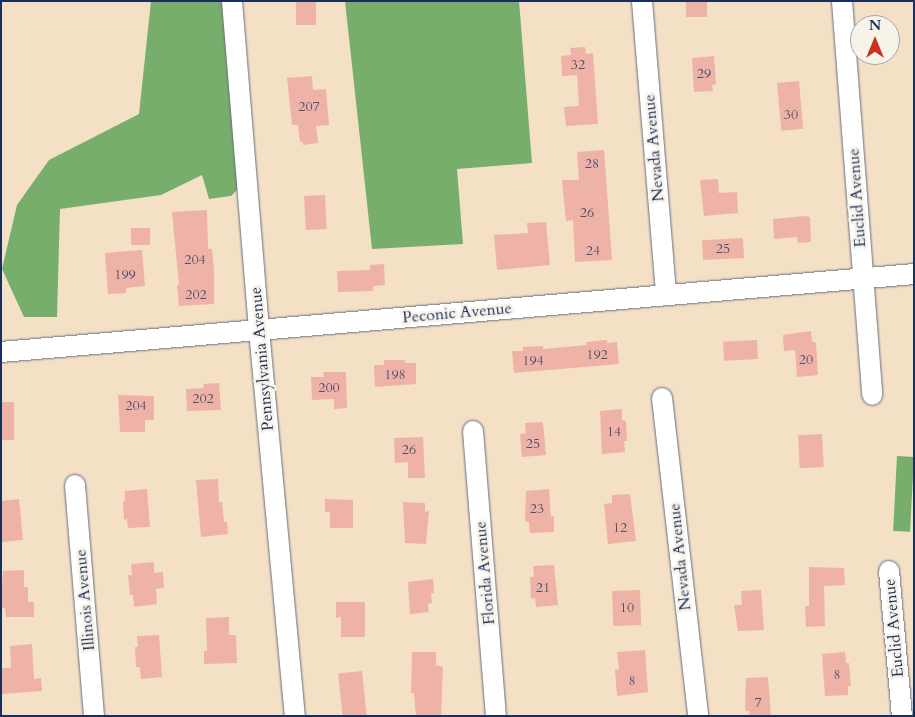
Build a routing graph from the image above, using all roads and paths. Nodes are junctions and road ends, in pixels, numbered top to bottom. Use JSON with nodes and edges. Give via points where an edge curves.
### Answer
{"nodes":[{"id":1,"x":232,"y":1,"type":"edge"},
{"id":2,"x":642,"y":1,"type":"edge"},
{"id":3,"x":842,"y":1,"type":"edge"},
{"id":4,"x":914,"y":274,"type":"edge"},
{"id":5,"x":864,"y":278,"type":"junction"},
{"id":6,"x":666,"y":295,"type":"junction"},
{"id":7,"x":259,"y":330,"type":"junction"},
{"id":8,"x":1,"y":352,"type":"edge"},
{"id":9,"x":872,"y":395,"type":"dead end"},
{"id":10,"x":662,"y":398,"type":"dead end"},
{"id":11,"x":473,"y":431,"type":"dead end"},
{"id":12,"x":75,"y":485,"type":"dead end"},
{"id":13,"x":889,"y":571,"type":"dead end"},
{"id":14,"x":94,"y":716,"type":"edge"},
{"id":15,"x":295,"y":716,"type":"edge"},
{"id":16,"x":496,"y":716,"type":"edge"},
{"id":17,"x":698,"y":716,"type":"edge"},
{"id":18,"x":902,"y":716,"type":"edge"}],
"edges":[{"from":1,"to":7,"type":"street","name":"Pennsylvania Avenue"},
{"from":2,"to":6,"type":"street","name":"Nevada Avenue"},
{"from":3,"to":5,"type":"street","name":"Euclid Avenue"},
{"from":4,"to":5,"type":"street","name":"Peconic Avenue"},
{"from":5,"to":6,"type":"street","name":"Peconic Avenue"},
{"from":5,"to":9,"type":"street","name":"Euclid Avenue"},
{"from":6,"to":7,"type":"street","name":"Peconic Avenue"},
{"from":7,"to":8,"type":"street","name":"Peconic Avenue"},
{"from":7,"to":15,"type":"street","name":"Pennsylvania Avenue"},
{"from":10,"to":17,"type":"street","name":"Nevada Avenue"},
{"from":11,"to":16,"type":"street","name":"Florida Avenue"},
{"from":12,"to":14,"type":"street","name":"Illinois Avenue"},
{"from":13,"to":18,"type":"street","name":"Euclid Avenue"}]}
